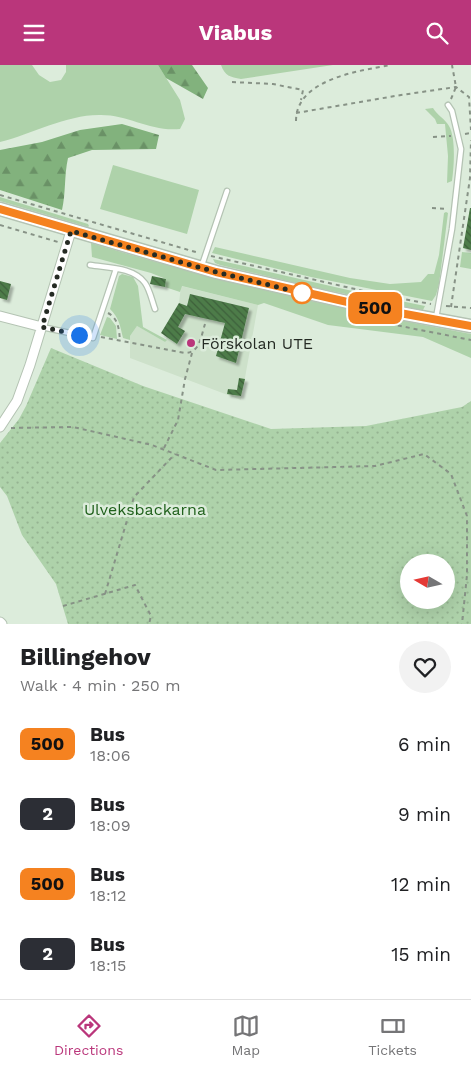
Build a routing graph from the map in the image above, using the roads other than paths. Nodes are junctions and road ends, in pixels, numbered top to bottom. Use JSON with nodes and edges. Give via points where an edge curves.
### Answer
{"nodes":[{"id":1,"x":448,"y":105,"type":"road end"},
{"id":2,"x":227,"y":191,"type":"dead end"},
{"id":3,"x":0,"y":209,"type":"edge"},
{"id":4,"x":71,"y":231,"type":"junction"},
{"id":5,"x":90,"y":265,"type":"dead end"},
{"id":6,"x":202,"y":268,"type":"junction"},
{"id":7,"x":116,"y":269,"type":"junction"},
{"id":8,"x":155,"y":309,"type":"dead end"},
{"id":9,"x":0,"y":316,"type":"edge"},
{"id":10,"x":436,"y":319,"type":"junction"},
{"id":11,"x":471,"y":326,"type":"edge"},
{"id":12,"x":42,"y":327,"type":"junction"},
{"id":13,"x":5,"y":427,"type":"edge"}],
"edges":[{"from":1,"to":10,"type":"lane","via":[[461,149],[452,229]]},
{"from":2,"to":6,"type":"lane"},
{"from":3,"to":4,"type":"main road"},
{"from":4,"to":6,"type":"main road"},
{"from":4,"to":12,"type":"street"},
{"from":5,"to":7,"type":"lane"},
{"from":6,"to":10,"type":"main road","via":[[302,293]]},
{"from":7,"to":8,"type":"lane","via":[[134,273],[145,284]]},
{"from":7,"to":12,"type":"lane","via":[[94,338]]},
{"from":9,"to":12,"type":"street"},
{"from":10,"to":11,"type":"main road"},
{"from":12,"to":13,"type":"street"}]}
